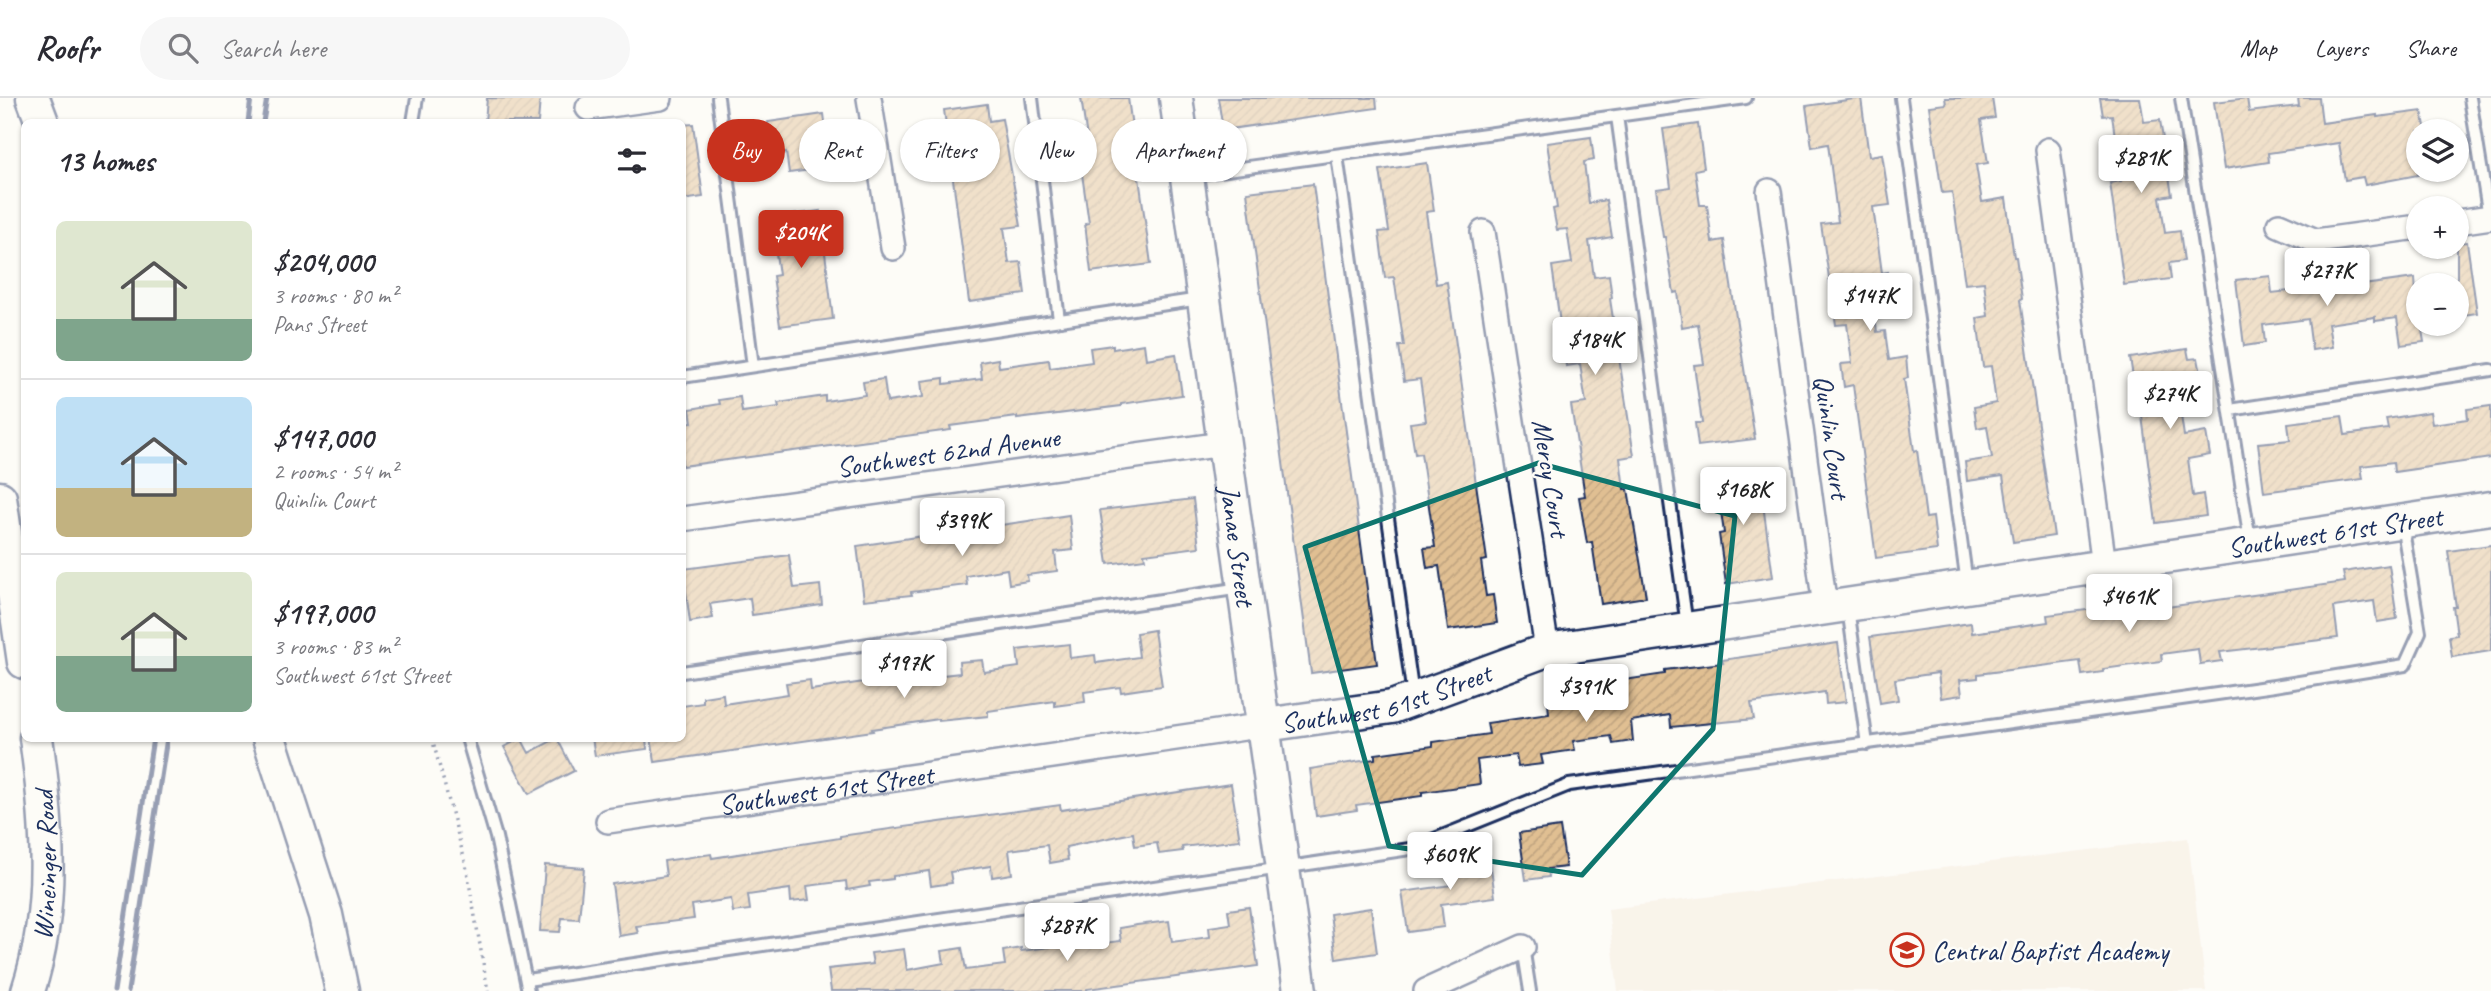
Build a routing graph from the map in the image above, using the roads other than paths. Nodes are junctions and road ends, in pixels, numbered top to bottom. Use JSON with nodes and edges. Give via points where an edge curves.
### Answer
{"nodes":[{"id":1,"x":33,"y":98,"type":"edge"},
{"id":2,"x":417,"y":98,"type":"edge"},
{"id":3,"x":660,"y":98,"type":"edge"},
{"id":4,"x":718,"y":98,"type":"edge"},
{"id":5,"x":869,"y":98,"type":"edge"},
{"id":6,"x":1032,"y":98,"type":"edge"},
{"id":7,"x":1176,"y":98,"type":"edge"},
{"id":8,"x":1746,"y":98,"type":"edge"},
{"id":9,"x":1901,"y":98,"type":"edge"},
{"id":10,"x":2181,"y":98,"type":"edge"},
{"id":11,"x":2470,"y":98,"type":"edge"},
{"id":12,"x":587,"y":109,"type":"edge"},
{"id":13,"x":1617,"y":116,"type":"junction"},
{"id":14,"x":41,"y":119,"type":"edge"},
{"id":15,"x":414,"y":119,"type":"edge"},
{"id":16,"x":1179,"y":119,"type":"edge"},
{"id":17,"x":2048,"y":150,"type":"dead end"},
{"id":18,"x":1337,"y":155,"type":"junction"},
{"id":19,"x":1247,"y":167,"type":"edge"},
{"id":20,"x":1187,"y":182,"type":"edge"},
{"id":21,"x":1769,"y":191,"type":"dead end"},
{"id":22,"x":2490,"y":217,"type":"edge"},
{"id":23,"x":2469,"y":220,"type":"edge"},
{"id":24,"x":2279,"y":225,"type":"dead end"},
{"id":25,"x":2406,"y":229,"type":"edge"},
{"id":26,"x":1483,"y":232,"type":"dead end"},
{"id":27,"x":893,"y":248,"type":"dead end"},
{"id":28,"x":1203,"y":299,"type":"junction"},
{"id":29,"x":1059,"y":320,"type":"junction"},
{"id":30,"x":753,"y":366,"type":"junction"},
{"id":31,"x":2491,"y":370,"type":"edge"},
{"id":32,"x":686,"y":376,"type":"edge"},
{"id":33,"x":2230,"y":410,"type":"junction"},
{"id":34,"x":1223,"y":444,"type":"junction"},
{"id":35,"x":0,"y":498,"type":"edge"},
{"id":36,"x":2491,"y":508,"type":"edge"},
{"id":37,"x":686,"y":518,"type":"edge"},
{"id":38,"x":2401,"y":522,"type":"junction"},
{"id":39,"x":2251,"y":544,"type":"junction"},
{"id":40,"x":2104,"y":565,"type":"junction"},
{"id":41,"x":1967,"y":586,"type":"junction"},
{"id":42,"x":1244,"y":588,"type":"junction"},
{"id":43,"x":1837,"y":605,"type":"junction"},
{"id":44,"x":1688,"y":628,"type":"junction"},
{"id":45,"x":21,"y":642,"type":"edge"},
{"id":46,"x":1547,"y":650,"type":"junction"},
{"id":47,"x":686,"y":671,"type":"edge"},
{"id":48,"x":1413,"y":699,"type":"junction"},
{"id":49,"x":1265,"y":725,"type":"junction"},
{"id":50,"x":36,"y":742,"type":"edge"},
{"id":51,"x":270,"y":742,"type":"edge"},
{"id":52,"x":468,"y":742,"type":"edge"},
{"id":53,"x":1867,"y":744,"type":"junction"},
{"id":54,"x":608,"y":821,"type":"dead end"},
{"id":55,"x":1283,"y":868,"type":"junction"},
{"id":56,"x":1523,"y":947,"type":"joint"},
{"id":57,"x":528,"y":986,"type":"edge"},
{"id":58,"x":28,"y":991,"type":"edge"},
{"id":59,"x":342,"y":991,"type":"edge"},
{"id":60,"x":1300,"y":991,"type":"edge"},
{"id":61,"x":1426,"y":991,"type":"edge"},
{"id":62,"x":1531,"y":991,"type":"edge"}],
"edges":[{"from":1,"to":14,"type":"street"},
{"from":2,"to":15,"type":"lane"},
{"from":3,"to":12,"type":"street"},
{"from":4,"to":30,"type":"lane"},
{"from":5,"to":27,"type":"street"},
{"from":6,"to":29,"type":"lane"},
{"from":7,"to":16,"type":"street","name":"Janae Street"},
{"from":8,"to":13,"type":"lane"},
{"from":9,"to":41,"type":"lane"},
{"from":10,"to":33,"type":"lane"},
{"from":11,"to":22,"type":"lane"},
{"from":13,"to":18,"type":"lane"},
{"from":13,"to":44,"type":"lane"},
{"from":17,"to":40,"type":"street"},
{"from":18,"to":19,"type":"lane"},
{"from":18,"to":48,"type":"lane"},
{"from":20,"to":28,"type":"street","name":"Janae Street"},
{"from":21,"to":43,"type":"street","name":"Quinlin Court"},
{"from":22,"to":23,"type":"street"},
{"from":24,"to":25,"type":"street","via":[[2316,241]]},
{"from":26,"to":46,"type":"street","name":"Mercy Court"},
{"from":28,"to":29,"type":"lane"},
{"from":28,"to":34,"type":"street","name":"Janae Street"},
{"from":29,"to":30,"type":"lane"},
{"from":30,"to":32,"type":"lane"},
{"from":31,"to":33,"type":"lane"},
{"from":33,"to":39,"type":"lane"},
{"from":34,"to":37,"type":"street","name":"Southwest 62nd Avenue"},
{"from":34,"to":42,"type":"street","name":"Janae Street"},
{"from":35,"to":45,"type":"street"},
{"from":36,"to":38,"type":"street","name":"Southwest 61st Street"},
{"from":38,"to":39,"type":"street","name":"Southwest 61st Street"},
{"from":38,"to":53,"type":"lane","via":[[2420,632],[2405,665]]},
{"from":39,"to":40,"type":"street","name":"Southwest 61st Street"},
{"from":40,"to":41,"type":"street","name":"Southwest 61st Street"},
{"from":41,"to":43,"type":"street","name":"Southwest 61st Street"},
{"from":42,"to":47,"type":"lane"},
{"from":42,"to":49,"type":"street","name":"Janae Street"},
{"from":43,"to":44,"type":"street","name":"Southwest 61st Street"},
{"from":43,"to":53,"type":"lane"},
{"from":44,"to":46,"type":"street","name":"Southwest 61st Street"},
{"from":46,"to":48,"type":"street","name":"Southwest 61st Street"},
{"from":48,"to":49,"type":"street","name":"Southwest 61st Street","via":[[1392,707]]},
{"from":49,"to":54,"type":"street","name":"Southwest 61st Street"},
{"from":49,"to":55,"type":"street","name":"Janae Street"},
{"from":50,"to":58,"type":"street","name":"Wineinger Road","via":[[47,860],[46,902]]},
{"from":51,"to":59,"type":"street","via":[[326,915]]},
{"from":52,"to":57,"type":"lane","via":[[496,837]]},
{"from":53,"to":55,"type":"lane","via":[[1569,785],[1410,849]]},
{"from":55,"to":57,"type":"lane"},
{"from":55,"to":60,"type":"street","name":"Janae Street"},
{"from":56,"to":61,"type":"street"},
{"from":56,"to":62,"type":"lane"}]}
